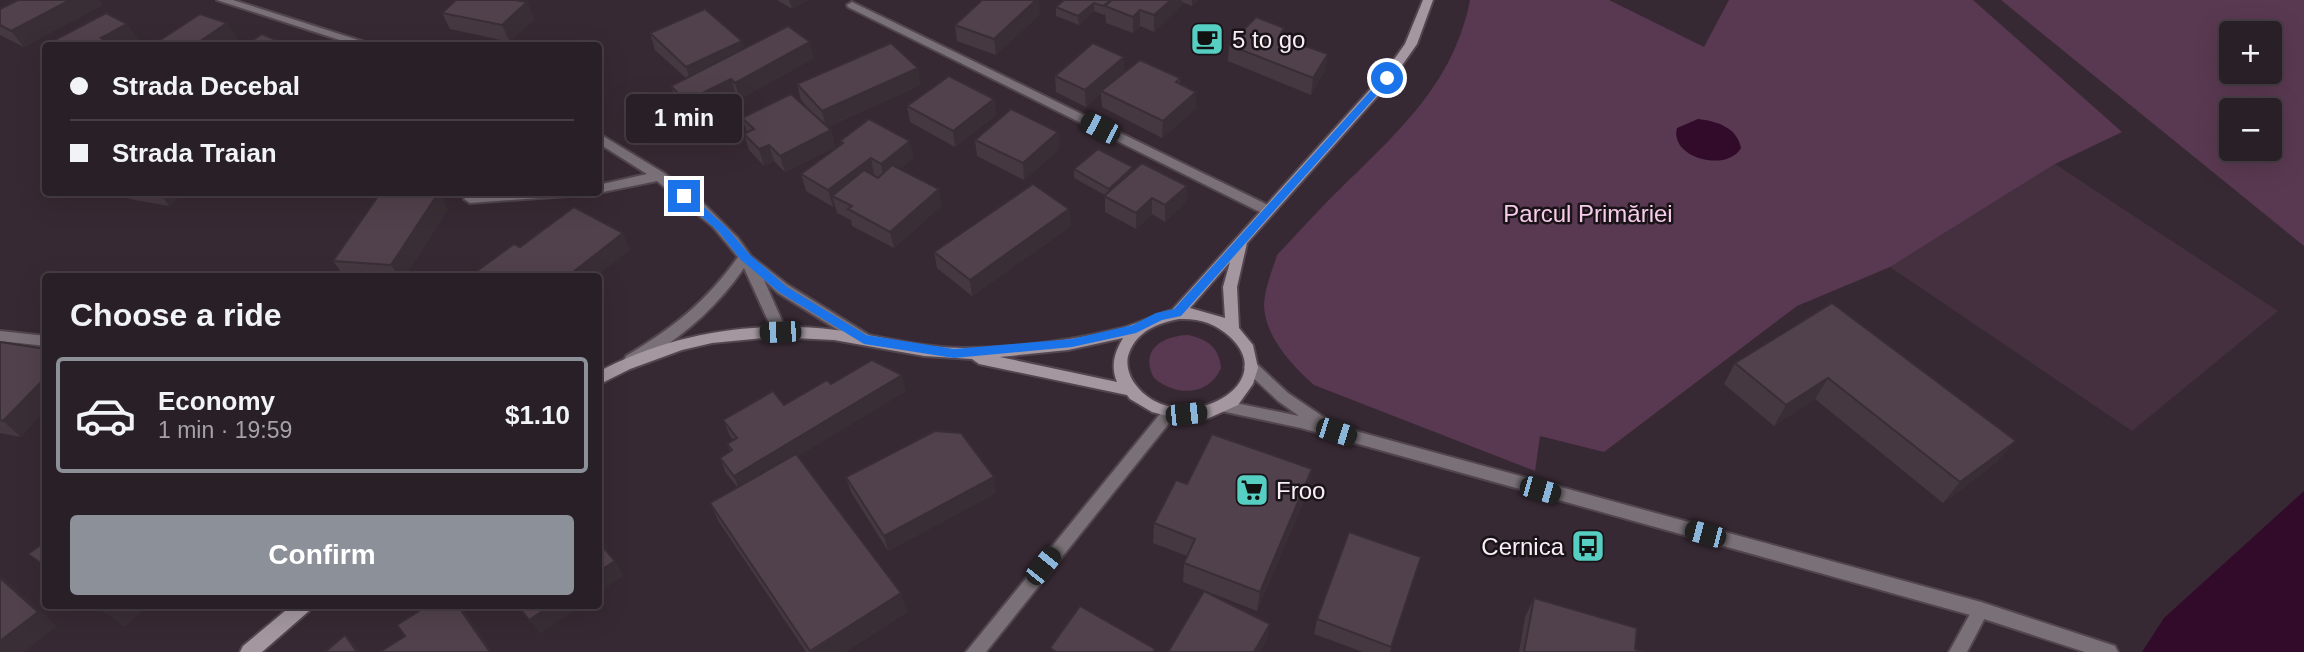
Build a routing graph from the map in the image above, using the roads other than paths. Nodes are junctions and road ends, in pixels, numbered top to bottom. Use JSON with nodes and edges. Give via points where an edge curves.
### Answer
{"nodes":[{"id":1,"x":222,"y":0,"type":"edge"},
{"id":2,"x":1428,"y":0,"type":"edge"},
{"id":3,"x":852,"y":5,"type":"dead end"},
{"id":4,"x":359,"y":42,"type":"edge"},
{"id":5,"x":602,"y":140,"type":"edge"},
{"id":6,"x":660,"y":176,"type":"junction"},
{"id":7,"x":602,"y":188,"type":"edge"},
{"id":8,"x":502,"y":196,"type":"edge"},
{"id":9,"x":470,"y":198,"type":"dead end"},
{"id":10,"x":1267,"y":210,"type":"junction"},
{"id":11,"x":1247,"y":234,"type":"junction"},
{"id":12,"x":745,"y":257,"type":"junction"},
{"id":13,"x":1177,"y":313,"type":"junction"},
{"id":14,"x":1136,"y":329,"type":"junction"},
{"id":15,"x":1232,"y":329,"type":"junction"},
{"id":16,"x":780,"y":332,"type":"junction"},
{"id":17,"x":0,"y":335,"type":"edge"},
{"id":18,"x":864,"y":339,"type":"junction"},
{"id":19,"x":42,"y":340,"type":"edge"},
{"id":20,"x":954,"y":353,"type":"junction"},
{"id":21,"x":619,"y":367,"type":"junction"},
{"id":22,"x":1251,"y":367,"type":"junction"},
{"id":23,"x":602,"y":377,"type":"edge"},
{"id":24,"x":1130,"y":390,"type":"junction"},
{"id":25,"x":1221,"y":406,"type":"junction"},
{"id":26,"x":1169,"y":413,"type":"junction"},
{"id":27,"x":1336,"y":432,"type":"junction"},
{"id":28,"x":299,"y":609,"type":"edge"},
{"id":29,"x":1981,"y":611,"type":"junction"},
{"id":30,"x":249,"y":652,"type":"edge"},
{"id":31,"x":975,"y":652,"type":"edge"},
{"id":32,"x":1958,"y":652,"type":"edge"},
{"id":33,"x":2109,"y":652,"type":"edge"}],
"edges":[{"from":1,"to":4,"type":"street"},
{"from":2,"to":10,"type":"main road","via":[[1411,44],[1387,78]]},
{"from":3,"to":10,"type":"street"},
{"from":5,"to":6,"type":"street"},
{"from":6,"to":7,"type":"street"},
{"from":6,"to":12,"type":"street","via":[[722,230]]},
{"from":8,"to":9,"type":"street"},
{"from":10,"to":11,"type":"main road"},
{"from":11,"to":13,"type":"main road"},
{"from":11,"to":15,"type":"main road","via":[[1230,287]]},
{"from":12,"to":16,"type":"street"},
{"from":12,"to":18,"type":"street","via":[[783,289]]},
{"from":12,"to":21,"type":"street","via":[[688,326]]},
{"from":13,"to":14,"type":"main road"},
{"from":13,"to":15,"type":"main road","via":[[1207,316]]},
{"from":14,"to":20,"type":"main road","via":[[1031,349]]},
{"from":14,"to":24,"type":"main road","via":[[1121,354],[1123,379]]},
{"from":15,"to":22,"type":"main road","via":[[1248,351]]},
{"from":16,"to":18,"type":"main road"},
{"from":16,"to":21,"type":"main road","via":[[693,342]]},
{"from":17,"to":19,"type":"street"},
{"from":18,"to":20,"type":"main road"},
{"from":20,"to":24,"type":"main road"},
{"from":21,"to":23,"type":"main road"},
{"from":22,"to":25,"type":"main road","via":[[1244,387]]},
{"from":22,"to":27,"type":"street","via":[[1283,397]]},
{"from":24,"to":26,"type":"main road","via":[[1140,400]]},
{"from":25,"to":26,"type":"main road","via":[[1205,412]]},
{"from":25,"to":27,"type":"street"},
{"from":26,"to":31,"type":"street"},
{"from":27,"to":29,"type":"street"},
{"from":28,"to":30,"type":"main road"},
{"from":29,"to":32,"type":"street"},
{"from":29,"to":33,"type":"street"}]}
